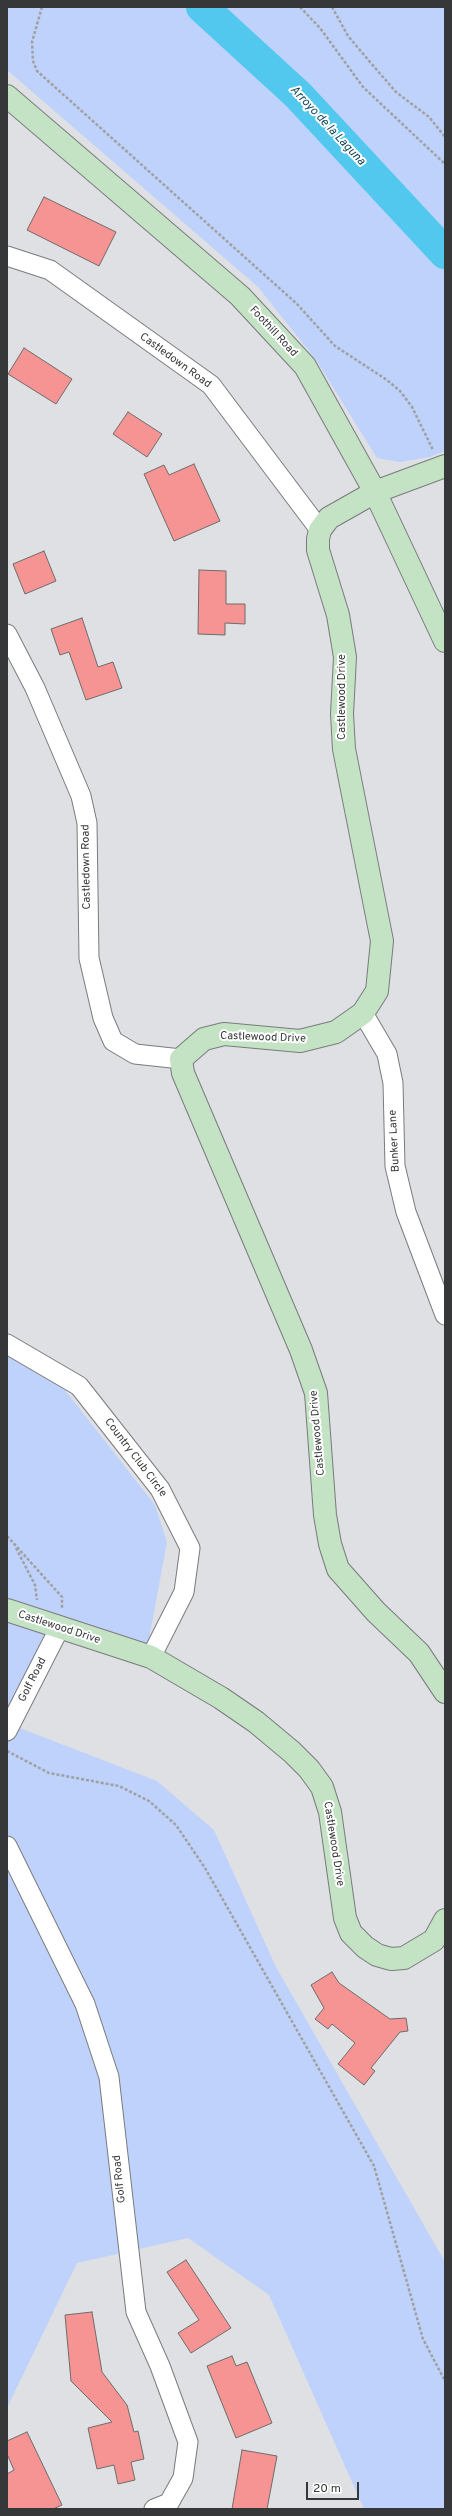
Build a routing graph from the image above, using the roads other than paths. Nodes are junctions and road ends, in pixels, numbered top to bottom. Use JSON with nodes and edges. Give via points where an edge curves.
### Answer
{"nodes":[{"id":1,"x":7,"y":96,"type":"edge"},
{"id":2,"x":7,"y":256,"type":"edge"},
{"id":3,"x":443,"y":467,"type":"edge"},
{"id":4,"x":375,"y":492,"type":"junction"},
{"id":5,"x":320,"y":530,"type":"junction"},
{"id":6,"x":7,"y":634,"type":"edge"},
{"id":7,"x":445,"y":641,"type":"edge"},
{"id":8,"x":363,"y":1013,"type":"junction"},
{"id":9,"x":181,"y":1059,"type":"junction"},
{"id":10,"x":445,"y":1315,"type":"edge"},
{"id":11,"x":7,"y":1344,"type":"edge"},
{"id":12,"x":7,"y":1610,"type":"edge"},
{"id":13,"x":60,"y":1620,"type":"junction"},
{"id":14,"x":151,"y":1657,"type":"junction"},
{"id":15,"x":445,"y":1692,"type":"edge"},
{"id":16,"x":7,"y":1731,"type":"edge"},
{"id":17,"x":7,"y":1846,"type":"edge"},
{"id":18,"x":445,"y":1920,"type":"edge"},
{"id":19,"x":154,"y":2509,"type":"edge"}],
"edges":[{"from":1,"to":4,"type":"street","name":"Foothill Road","via":[[246,302],[305,366]]},
{"from":2,"to":5,"type":"street","name":"Castledown Road","via":[[50,270],[211,385]]},
{"from":3,"to":4,"type":"street"},
{"from":4,"to":5,"type":"street","via":[[329,518]]},
{"from":4,"to":7,"type":"street","name":"Foothill Road"},
{"from":5,"to":8,"type":"street","name":"Castlewood Drive","via":[[318,550],[338,615],[345,657],[342,714],[344,748],[382,942],[377,991]]},
{"from":6,"to":9,"type":"street","name":"Castledown Road","via":[[35,688],[81,796],[87,823],[89,958],[103,1018],[113,1041],[135,1054]]},
{"from":8,"to":9,"type":"street","name":"Castlewood Drive","via":[[336,1032],[300,1041],[224,1034],[204,1039]]},
{"from":8,"to":10,"type":"street","name":"Bunker Lane","via":[[387,1054],[392,1083],[395,1166],[406,1212]]},
{"from":9,"to":15,"type":"street","name":"Castlewood Drive","via":[[183,1073],[301,1350],[316,1393],[325,1515],[338,1569],[376,1612],[419,1653]]},
{"from":11,"to":14,"type":"street","name":"Country Club Circle","via":[[79,1386],[160,1489],[190,1548],[184,1592]]},
{"from":12,"to":13,"type":"street","name":"Castlewood Drive","via":[[34,1621]]},
{"from":13,"to":14,"type":"street","name":"Castlewood Drive"},
{"from":13,"to":16,"type":"street","name":"Golf Road"},
{"from":14,"to":18,"type":"street","name":"Castlewood Drive","via":[[256,1722],[304,1763],[322,1787],[330,1812],[345,1918],[351,1933],[365,1947],[377,1955],[391,1959],[404,1958],[434,1940]]},
{"from":17,"to":19,"type":"street","name":"Golf Road","via":[[85,2004],[109,2077],[136,2312],[160,2366],[188,2442],[184,2478],[169,2503]]}]}
